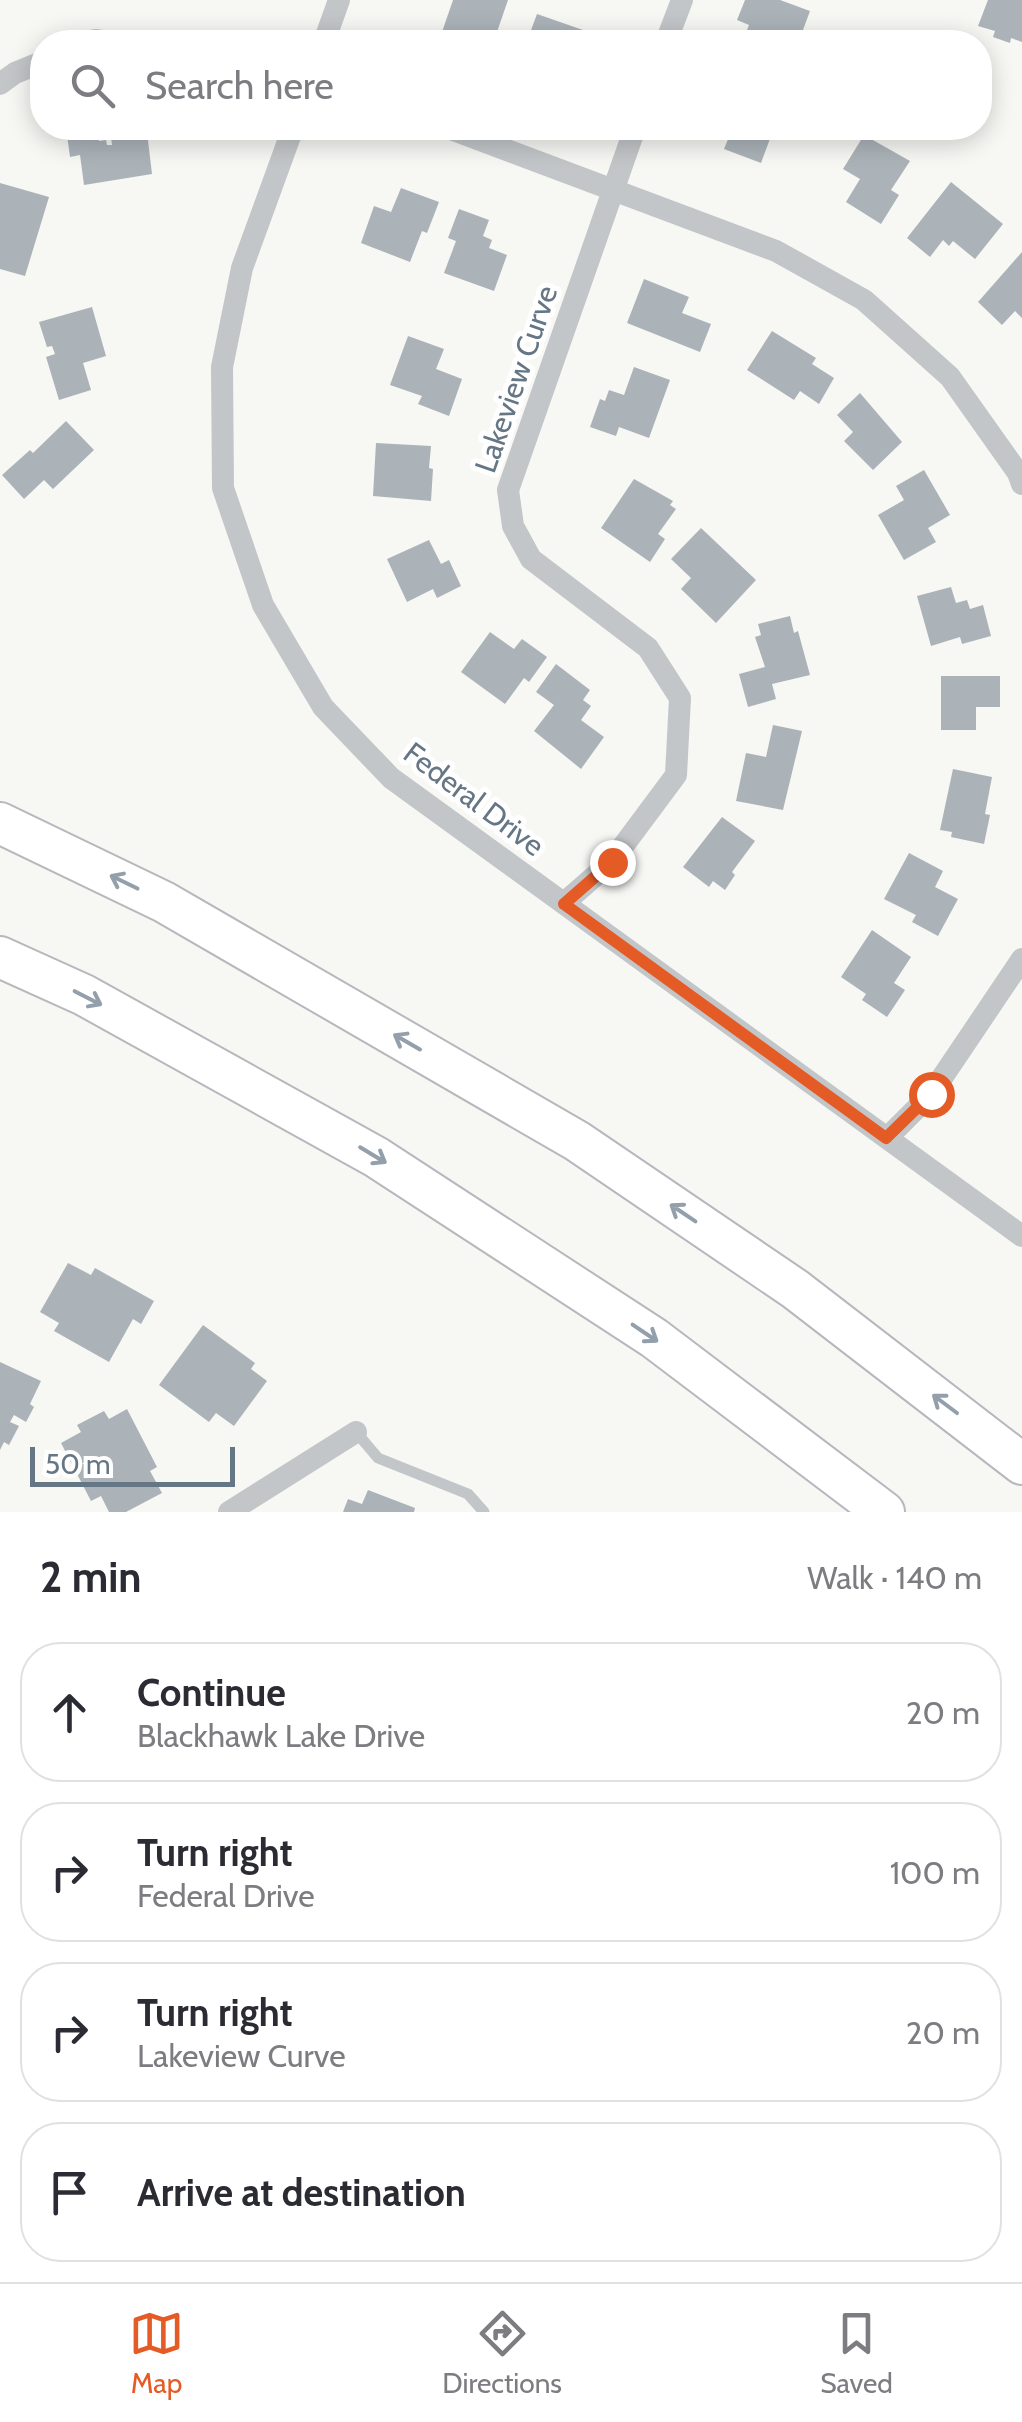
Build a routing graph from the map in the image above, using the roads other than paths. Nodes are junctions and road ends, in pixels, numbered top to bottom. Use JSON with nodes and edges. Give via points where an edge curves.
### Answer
{"nodes":[{"id":1,"x":339,"y":0,"type":"edge"},
{"id":2,"x":682,"y":0,"type":"edge"},
{"id":3,"x":328,"y":30,"type":"edge"},
{"id":4,"x":671,"y":30,"type":"edge"},
{"id":5,"x":30,"y":67,"type":"edge"},
{"id":6,"x":0,"y":84,"type":"edge"},
{"id":7,"x":289,"y":140,"type":"edge"},
{"id":8,"x":481,"y":140,"type":"edge"},
{"id":9,"x":631,"y":140,"type":"edge"},
{"id":10,"x":613,"y":188,"type":"junction"},
{"id":11,"x":1021,"y":476,"type":"edge"},
{"id":12,"x":0,"y":823,"type":"edge"},
{"id":13,"x":564,"y":904,"type":"junction"},
{"id":14,"x":0,"y":957,"type":"edge"},
{"id":15,"x":1022,"y":959,"type":"edge"},
{"id":16,"x":886,"y":1138,"type":"junction"},
{"id":17,"x":1022,"y":1236,"type":"edge"},
{"id":18,"x":356,"y":1432,"type":"joint"},
{"id":19,"x":1022,"y":1464,"type":"edge"},
{"id":20,"x":229,"y":1512,"type":"edge"},
{"id":21,"x":484,"y":1512,"type":"edge"},
{"id":22,"x":884,"y":1512,"type":"edge"}],
"edges":[{"from":1,"to":3,"type":"street"},
{"from":2,"to":4,"type":"street"},
{"from":5,"to":6,"type":"street"},
{"from":7,"to":13,"type":"street","name":"Federal Drive","via":[[242,268],[222,367],[223,488],[264,605],[323,707],[391,778]]},
{"from":8,"to":10,"type":"street"},
{"from":9,"to":10,"type":"street","name":"Lakeview Curve"},
{"from":10,"to":11,"type":"street","via":[[776,250],[864,300],[950,376]]},
{"from":10,"to":13,"type":"street","name":"Lakeview Curve","via":[[508,490],[512,526],[531,559],[648,648],[680,698],[676,775],[612,862]]},
{"from":19,"to":12,"type":"highway","one_way":true,"via":[[794,1289],[577,1140],[164,902]]},
{"from":13,"to":16,"type":"street","name":"Federal Drive"},
{"from":14,"to":22,"type":"highway","one_way":true,"via":[[84,995],[376,1157],[654,1338]]},
{"from":15,"to":16,"type":"street","via":[[931,1094]]},
{"from":16,"to":17,"type":"street","name":"Federal Drive"},
{"from":18,"to":20,"type":"street"},
{"from":18,"to":21,"type":"lane","via":[[378,1458],[468,1494]]}]}
